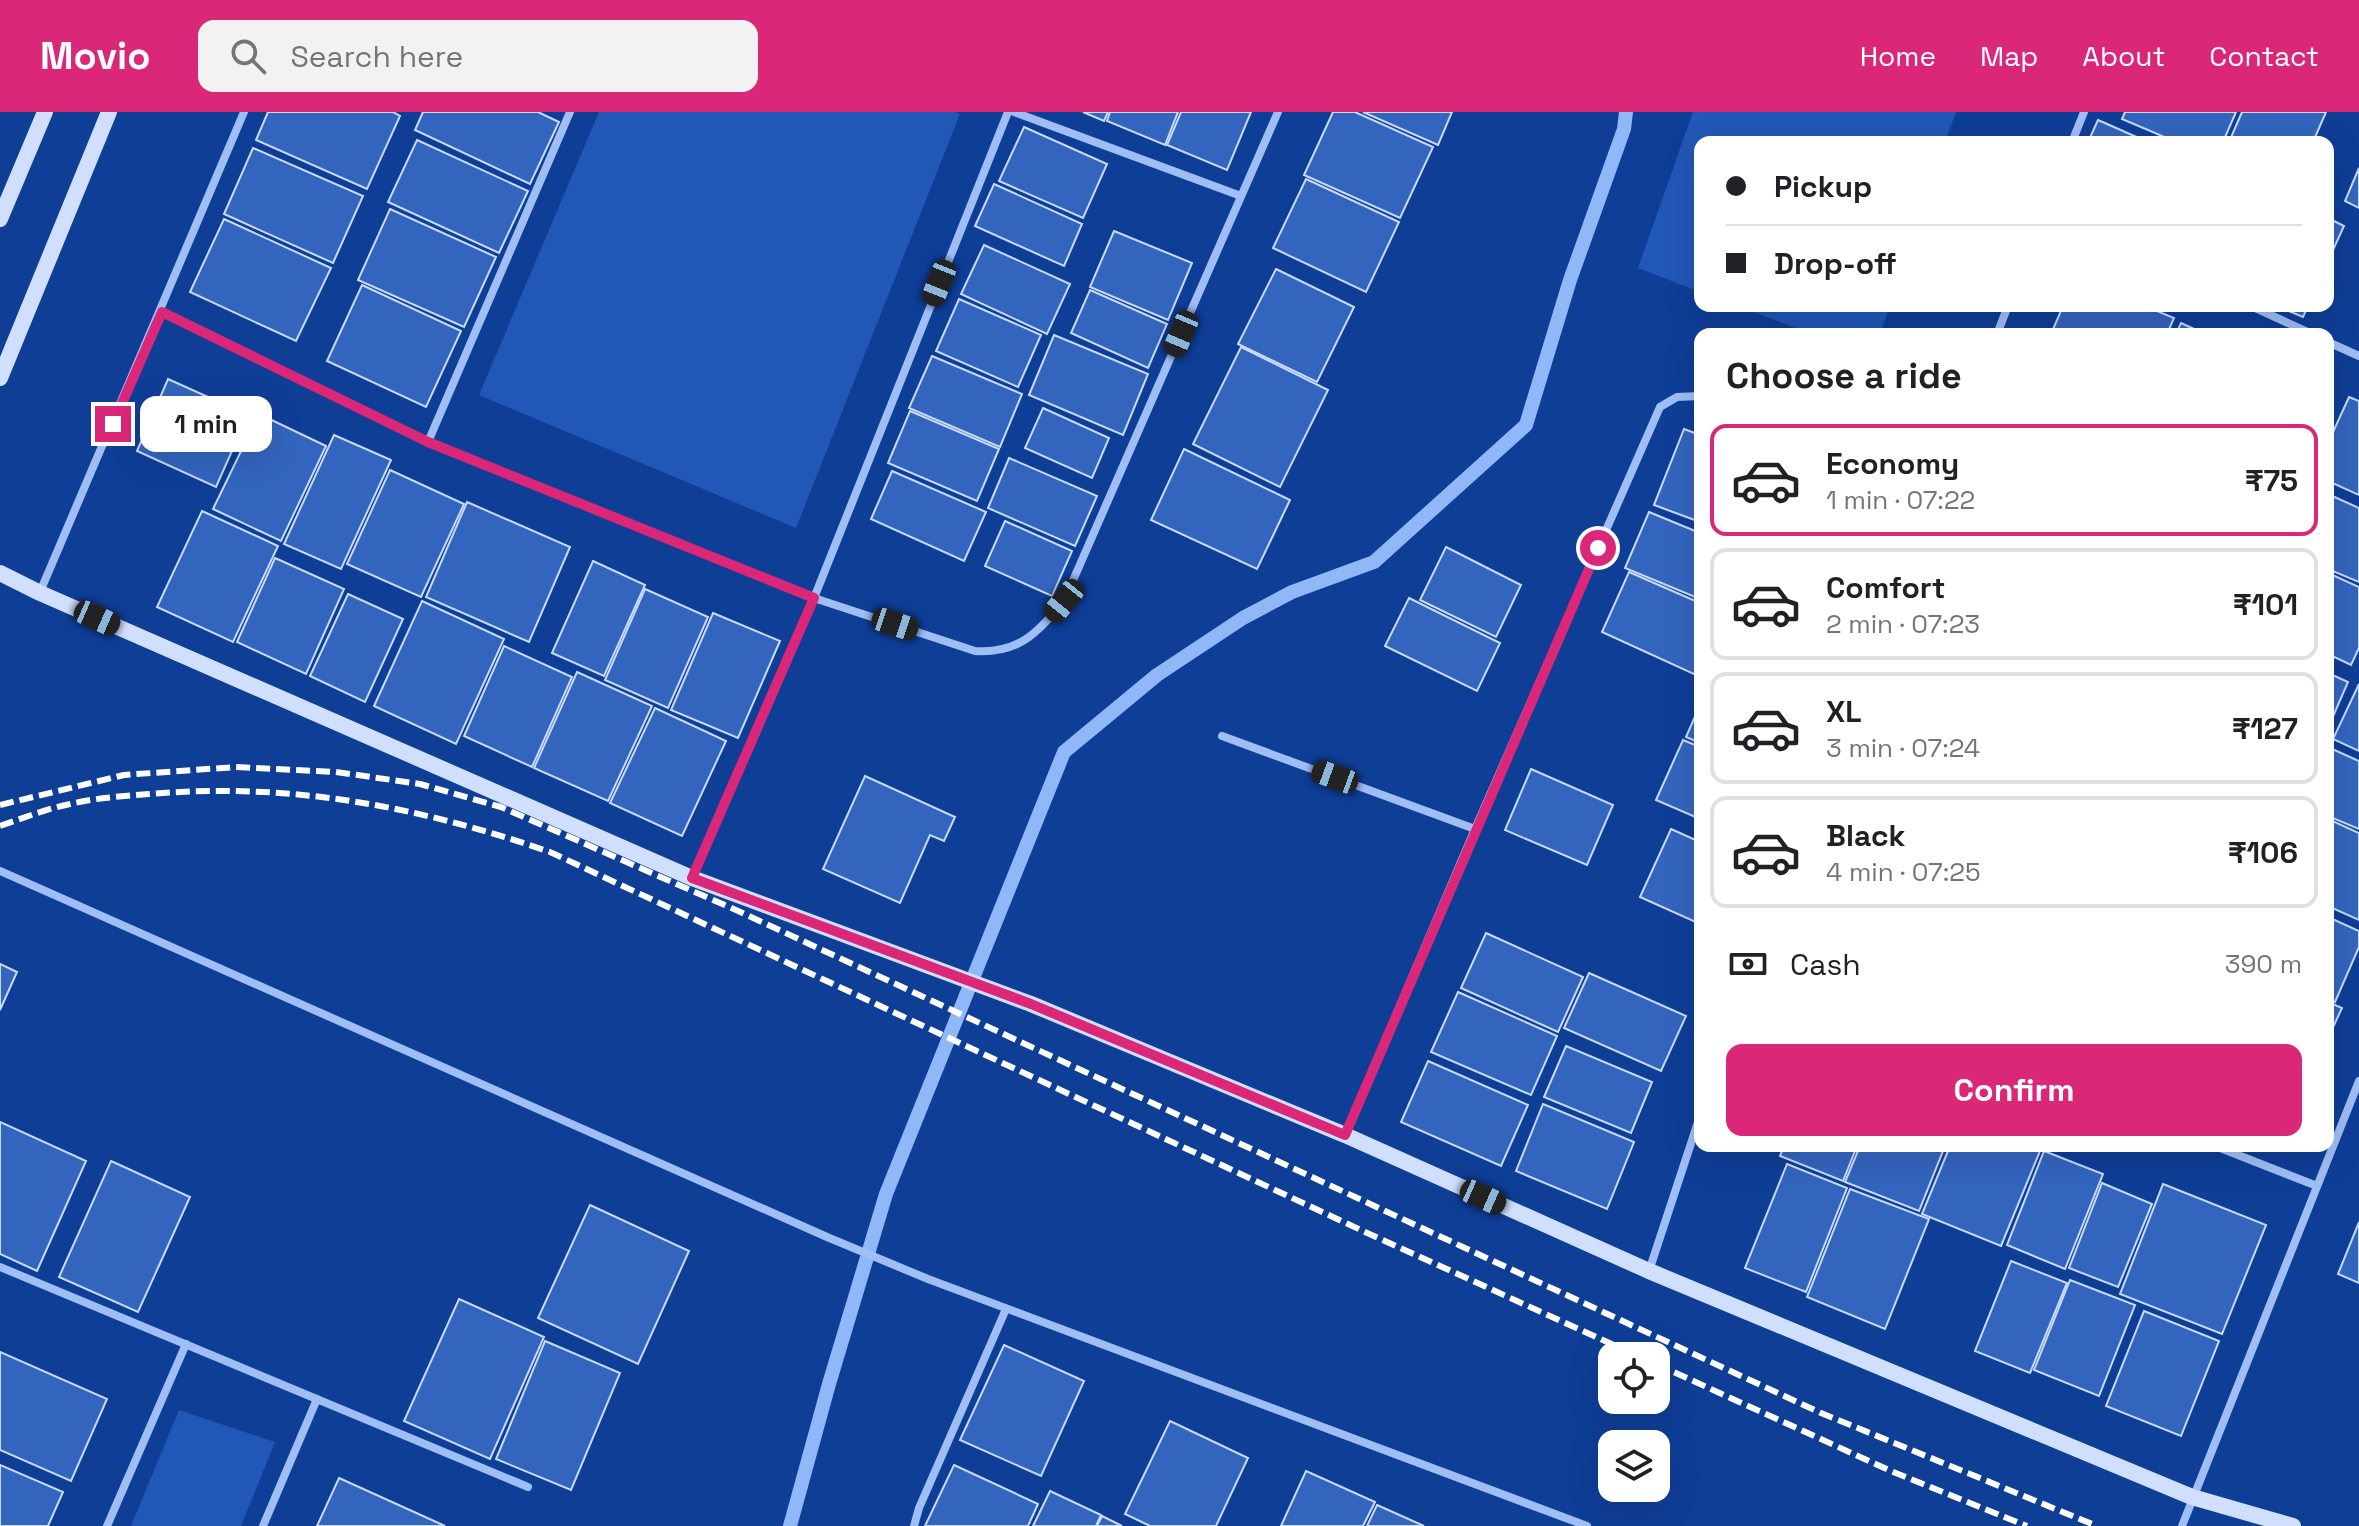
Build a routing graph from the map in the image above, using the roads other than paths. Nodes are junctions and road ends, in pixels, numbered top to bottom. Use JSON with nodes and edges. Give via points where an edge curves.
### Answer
{"nodes":[{"id":1,"x":45,"y":112,"type":"edge"},
{"id":2,"x":109,"y":112,"type":"edge"},
{"id":3,"x":244,"y":112,"type":"edge"},
{"id":4,"x":570,"y":112,"type":"edge"},
{"id":5,"x":1011,"y":112,"type":"edge"},
{"id":6,"x":1278,"y":112,"type":"edge"},
{"id":7,"x":2084,"y":112,"type":"edge"},
{"id":8,"x":2074,"y":136,"type":"edge"},
{"id":9,"x":1241,"y":196,"type":"junction"},
{"id":10,"x":0,"y":219,"type":"edge"},
{"id":11,"x":162,"y":312,"type":"junction"},
{"id":12,"x":2264,"y":312,"type":"edge"},
{"id":13,"x":2299,"y":328,"type":"edge"},
{"id":14,"x":2334,"y":345,"type":"edge"},
{"id":15,"x":2359,"y":356,"type":"edge"},
{"id":16,"x":0,"y":378,"type":"edge"},
{"id":17,"x":1694,"y":396,"type":"edge"},
{"id":18,"x":428,"y":442,"type":"junction"},
{"id":19,"x":0,"y":573,"type":"edge"},
{"id":20,"x":40,"y":593,"type":"junction"},
{"id":21,"x":814,"y":598,"type":"junction"},
{"id":22,"x":1222,"y":736,"type":"dead end"},
{"id":23,"x":1475,"y":829,"type":"junction"},
{"id":24,"x":0,"y":871,"type":"edge"},
{"id":25,"x":692,"y":878,"type":"junction"},
{"id":26,"x":2359,"y":1081,"type":"edge"},
{"id":27,"x":1694,"y":1134,"type":"edge"},
{"id":28,"x":1345,"y":1135,"type":"junction"},
{"id":29,"x":2334,"y":1144,"type":"edge"},
{"id":30,"x":2230,"y":1152,"type":"edge"},
{"id":31,"x":2331,"y":1152,"type":"edge"},
{"id":32,"x":2317,"y":1186,"type":"junction"},
{"id":33,"x":0,"y":1267,"type":"edge"},
{"id":34,"x":1649,"y":1271,"type":"junction"},
{"id":35,"x":1006,"y":1309,"type":"junction"},
{"id":36,"x":186,"y":1344,"type":"junction"},
{"id":37,"x":317,"y":1399,"type":"junction"},
{"id":38,"x":528,"y":1487,"type":"dead end"},
{"id":39,"x":2192,"y":1497,"type":"junction"},
{"id":40,"x":107,"y":1526,"type":"edge"},
{"id":41,"x":263,"y":1526,"type":"edge"},
{"id":42,"x":914,"y":1526,"type":"edge"},
{"id":43,"x":1587,"y":1526,"type":"edge"},
{"id":44,"x":2182,"y":1526,"type":"edge"},
{"id":45,"x":2293,"y":1526,"type":"edge"}],
"edges":[{"from":1,"to":10,"type":"street"},
{"from":2,"to":16,"type":"street"},
{"from":3,"to":11,"type":"street"},
{"from":4,"to":18,"type":"street"},
{"from":5,"to":9,"type":"street"},
{"from":5,"to":21,"type":"street"},
{"from":6,"to":9,"type":"street"},
{"from":7,"to":8,"type":"street"},
{"from":9,"to":21,"type":"street","via":[[1073,582],[1041,630],[996,653],[975,651]]},
{"from":11,"to":18,"type":"street"},
{"from":11,"to":20,"type":"street"},
{"from":12,"to":13,"type":"street"},
{"from":14,"to":15,"type":"street"},
{"from":17,"to":23,"type":"street","via":[[1677,397],[1660,407]]},
{"from":18,"to":21,"type":"street"},
{"from":19,"to":20,"type":"street"},
{"from":20,"to":25,"type":"street"},
{"from":21,"to":25,"type":"street"},
{"from":22,"to":23,"type":"street"},
{"from":23,"to":28,"type":"street"},
{"from":24,"to":35,"type":"street","via":[[827,1237]]},
{"from":25,"to":28,"type":"street","via":[[1031,1004]]},
{"from":26,"to":29,"type":"street"},
{"from":27,"to":34,"type":"street"},
{"from":28,"to":34,"type":"street"},
{"from":30,"to":32,"type":"street"},
{"from":31,"to":32,"type":"street"},
{"from":32,"to":39,"type":"street"},
{"from":33,"to":36,"type":"street"},
{"from":34,"to":39,"type":"street"},
{"from":35,"to":42,"type":"street"},
{"from":35,"to":43,"type":"street"},
{"from":36,"to":37,"type":"street"},
{"from":36,"to":40,"type":"street"},
{"from":37,"to":38,"type":"street"},
{"from":37,"to":41,"type":"street"},
{"from":39,"to":44,"type":"street"},
{"from":39,"to":45,"type":"street"}]}
